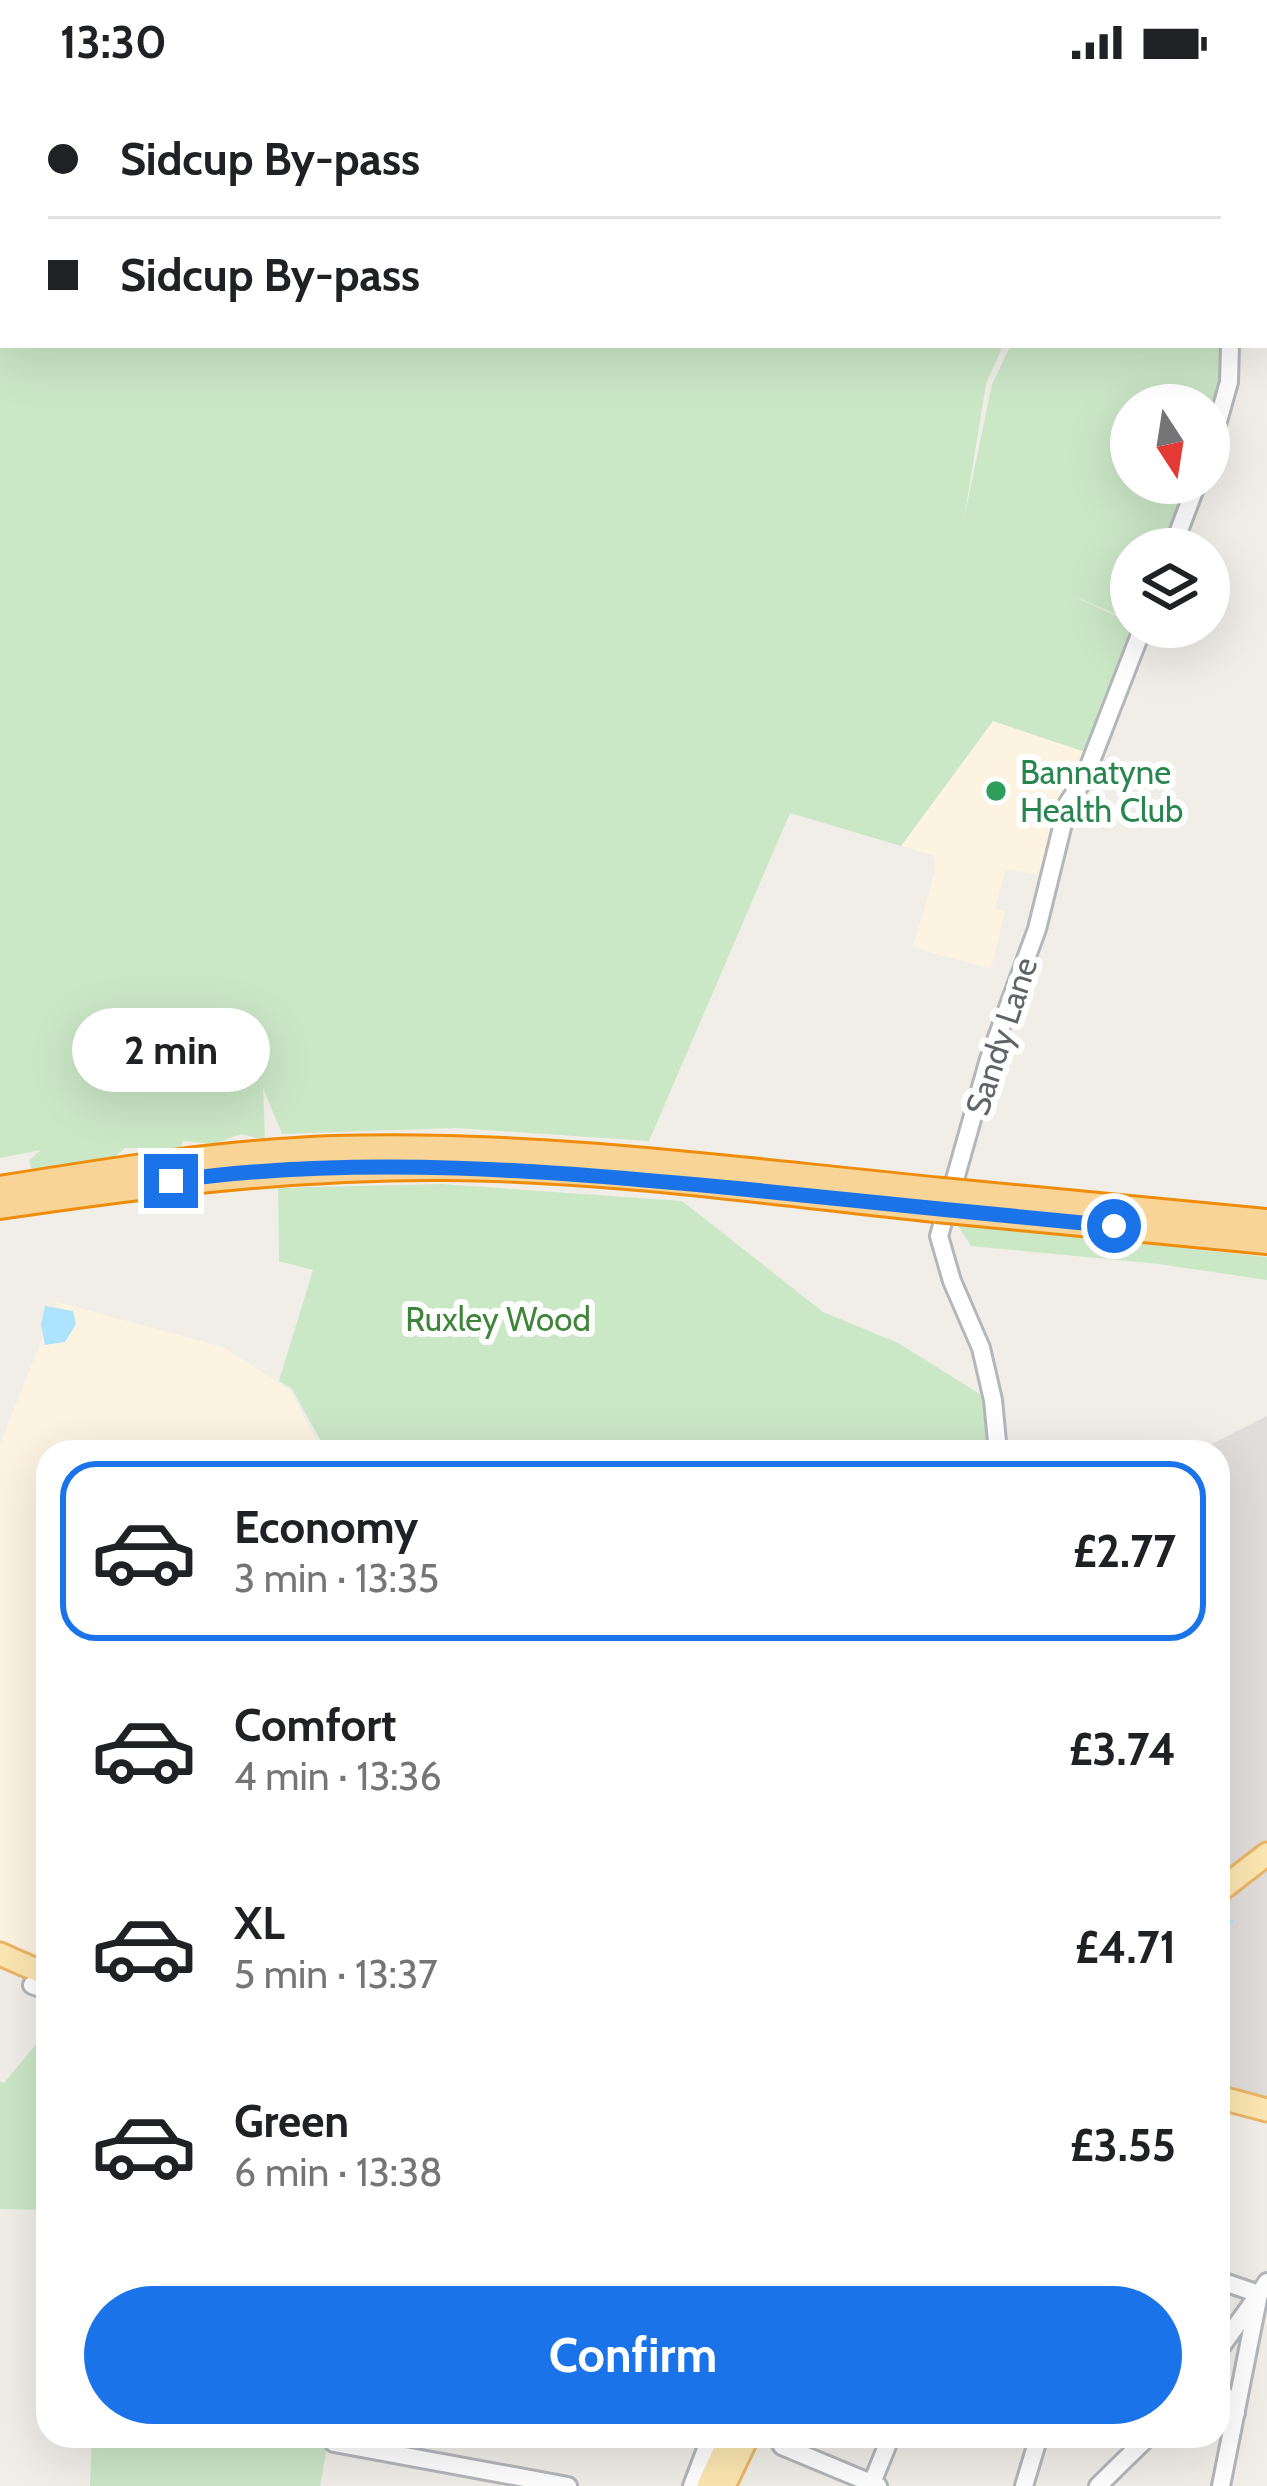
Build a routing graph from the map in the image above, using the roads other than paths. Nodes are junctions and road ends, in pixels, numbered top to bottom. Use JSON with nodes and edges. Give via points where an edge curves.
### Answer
{"nodes":[{"id":1,"x":1230,"y":348,"type":"edge"},
{"id":2,"x":1228,"y":384,"type":"edge"},
{"id":3,"x":1135,"y":648,"type":"edge"},
{"id":4,"x":0,"y":1189,"type":"edge"},
{"id":5,"x":950,"y":1201,"type":"junction"},
{"id":6,"x":0,"y":1206,"type":"edge"},
{"id":7,"x":1267,"y":1222,"type":"edge"},
{"id":8,"x":1267,"y":1241,"type":"edge"},
{"id":9,"x":997,"y":1440,"type":"edge"},
{"id":10,"x":1267,"y":1843,"type":"edge"},
{"id":11,"x":1267,"y":1854,"type":"edge"},
{"id":12,"x":1230,"y":1871,"type":"edge"},
{"id":13,"x":1230,"y":1883,"type":"edge"},
{"id":14,"x":0,"y":1954,"type":"edge"},
{"id":15,"x":36,"y":1979,"type":"edge"},
{"id":16,"x":1230,"y":2100,"type":"edge"},
{"id":17,"x":1267,"y":2110,"type":"edge"},
{"id":18,"x":1230,"y":2282,"type":"edge"},
{"id":19,"x":1263,"y":2288,"type":"edge"},
{"id":20,"x":1230,"y":2334,"type":"edge"},
{"id":21,"x":1230,"y":2403,"type":"edge"},
{"id":22,"x":1236,"y":2413,"type":"junction"},
{"id":23,"x":1230,"y":2442,"type":"edge"},
{"id":24,"x":361,"y":2448,"type":"edge"},
{"id":25,"x":717,"y":2448,"type":"edge"},
{"id":26,"x":719,"y":2448,"type":"edge"},
{"id":27,"x":742,"y":2448,"type":"edge"},
{"id":28,"x":787,"y":2448,"type":"edge"},
{"id":29,"x":886,"y":2448,"type":"edge"},
{"id":30,"x":1035,"y":2448,"type":"edge"},
{"id":31,"x":1137,"y":2448,"type":"edge"},
{"id":32,"x":1229,"y":2448,"type":"edge"},
{"id":33,"x":875,"y":2485,"type":"edge"},
{"id":34,"x":568,"y":2486,"type":"edge"},
{"id":35,"x":695,"y":2486,"type":"edge"},
{"id":36,"x":708,"y":2486,"type":"edge"},
{"id":37,"x":724,"y":2486,"type":"edge"},
{"id":38,"x":1024,"y":2486,"type":"edge"},
{"id":39,"x":1098,"y":2486,"type":"edge"},
{"id":40,"x":1221,"y":2486,"type":"edge"}],
"edges":[{"from":1,"to":2,"type":"street"},
{"from":3,"to":9,"type":"street","name":"Sandy Lane","via":[[1068,803],[1037,929],[989,1059],[939,1235],[981,1348]]},
{"from":4,"to":5,"type":"highway","via":[[212,1157],[451,1149],[597,1156]]},
{"from":5,"to":6,"type":"highway","via":[[450,1167],[215,1175]]},
{"from":5,"to":7,"type":"highway"},
{"from":5,"to":8,"type":"highway"},
{"from":10,"to":12,"type":"main road"},
{"from":11,"to":13,"type":"main road"},
{"from":14,"to":15,"type":"main road"},
{"from":16,"to":17,"type":"main road"},
{"from":18,"to":19,"type":"street"},
{"from":19,"to":20,"type":"street"},
{"from":19,"to":22,"type":"street"},
{"from":21,"to":22,"type":"street"},
{"from":22,"to":23,"type":"street"},
{"from":24,"to":34,"type":"street"},
{"from":25,"to":35,"type":"main road"},
{"from":26,"to":36,"type":"main road"},
{"from":27,"to":37,"type":"main road"},
{"from":28,"to":33,"type":"street"},
{"from":29,"to":33,"type":"street"},
{"from":30,"to":38,"type":"street"},
{"from":31,"to":39,"type":"street"},
{"from":32,"to":40,"type":"street"}]}
